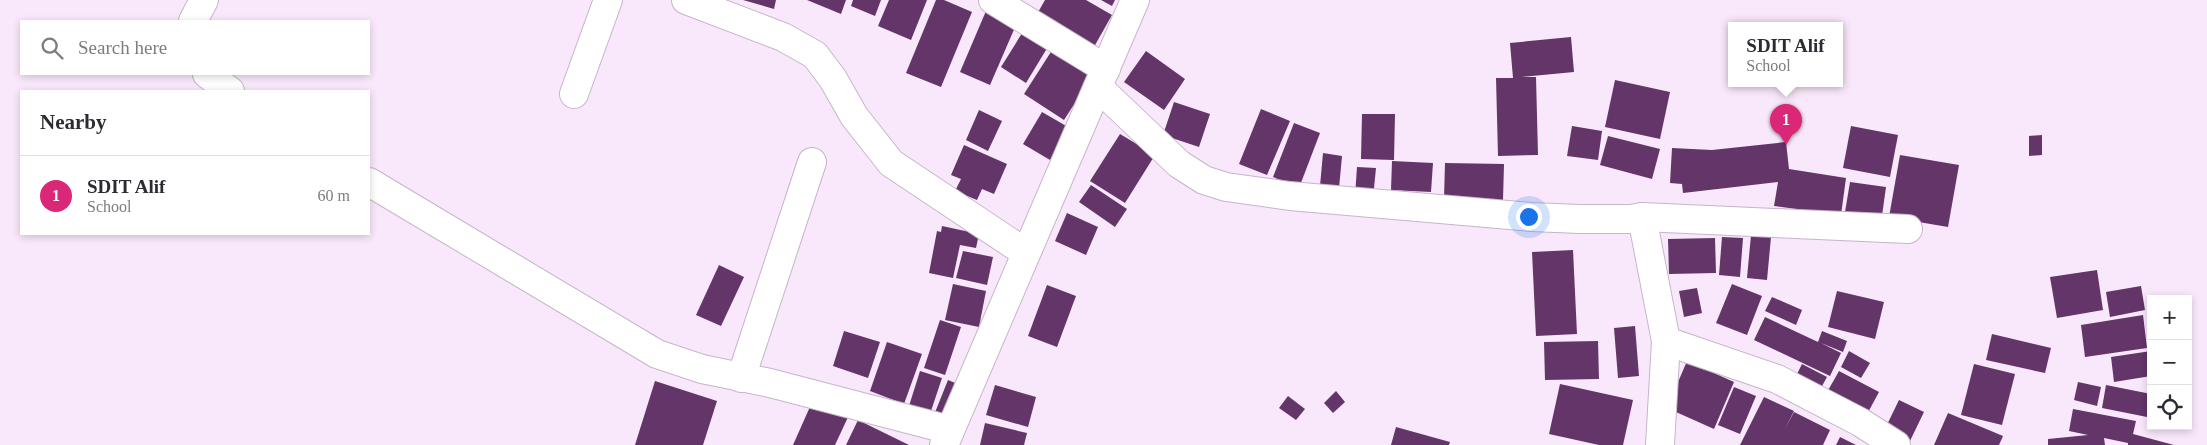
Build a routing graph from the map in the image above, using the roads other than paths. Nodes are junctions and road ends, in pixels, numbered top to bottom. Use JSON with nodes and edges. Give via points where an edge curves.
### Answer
{"nodes":[{"id":1,"x":204,"y":0,"type":"edge"},
{"id":2,"x":608,"y":0,"type":"edge"},
{"id":3,"x":686,"y":0,"type":"edge"},
{"id":4,"x":993,"y":0,"type":"edge"},
{"id":5,"x":1135,"y":0,"type":"edge"},
{"id":6,"x":194,"y":20,"type":"edge"},
{"id":7,"x":208,"y":75,"type":"edge"},
{"id":8,"x":1102,"y":78,"type":"junction"},
{"id":9,"x":229,"y":90,"type":"edge"},
{"id":10,"x":574,"y":94,"type":"dead end"},
{"id":11,"x":812,"y":162,"type":"dead end"},
{"id":12,"x":370,"y":183,"type":"edge"},
{"id":13,"x":1642,"y":217,"type":"junction"},
{"id":14,"x":1908,"y":229,"type":"dead end"},
{"id":15,"x":1026,"y":253,"type":"junction"},
{"id":16,"x":1666,"y":341,"type":"junction"},
{"id":17,"x":741,"y":378,"type":"junction"},
{"id":18,"x":947,"y":437,"type":"edge"},
{"id":19,"x":1660,"y":445,"type":"edge"},
{"id":20,"x":1896,"y":445,"type":"edge"}],
"edges":[{"from":1,"to":6,"type":"street"},
{"from":2,"to":10,"type":"street"},
{"from":3,"to":15,"type":"street","via":[[783,37],[815,55],[854,116],[891,163]]},
{"from":4,"to":8,"type":"street"},
{"from":5,"to":8,"type":"street"},
{"from":7,"to":9,"type":"street"},
{"from":8,"to":13,"type":"street","via":[[1179,164],[1204,180],[1226,187],[1290,196],[1531,217],[1580,220]]},
{"from":8,"to":15,"type":"street"},
{"from":11,"to":17,"type":"street"},
{"from":12,"to":17,"type":"street","via":[[657,354]]},
{"from":13,"to":14,"type":"street"},
{"from":13,"to":16,"type":"street"},
{"from":15,"to":18,"type":"street"},
{"from":16,"to":19,"type":"street"},
{"from":16,"to":20,"type":"street","via":[[1777,379],[1860,422]]},
{"from":17,"to":18,"type":"street","via":[[770,383]]}]}
